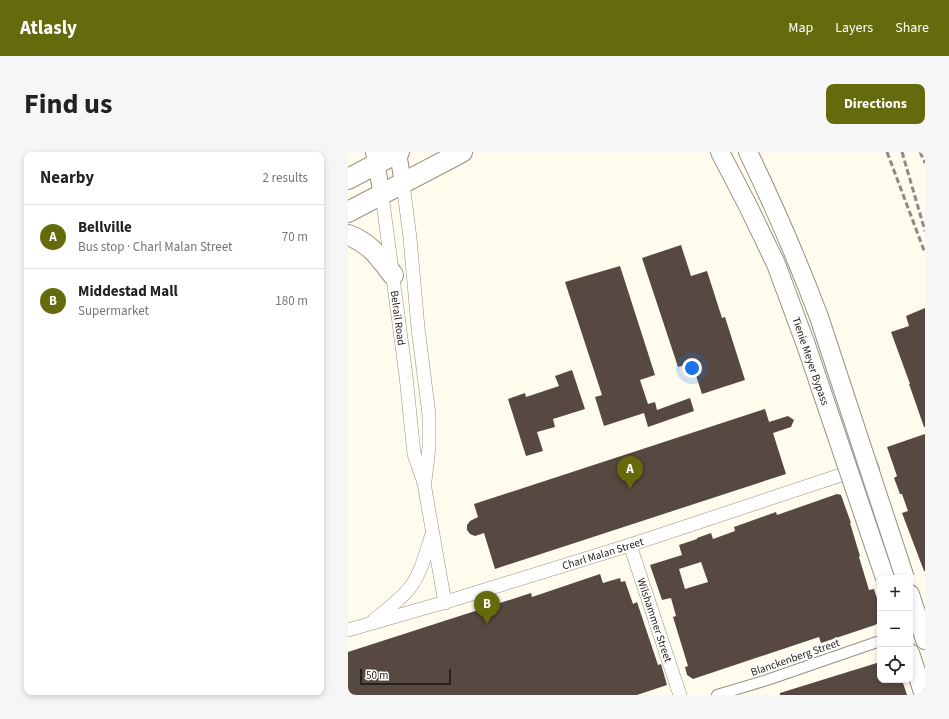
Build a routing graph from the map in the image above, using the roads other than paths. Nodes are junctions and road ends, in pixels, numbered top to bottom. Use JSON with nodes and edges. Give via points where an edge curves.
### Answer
{"nodes":[{"id":1,"x":398,"y":152,"type":"edge"},
{"id":2,"x":462,"y":152,"type":"edge"},
{"id":3,"x":720,"y":152,"type":"edge"},
{"id":4,"x":748,"y":152,"type":"edge"},
{"id":5,"x":375,"y":158,"type":"edge"},
{"id":6,"x":348,"y":179,"type":"edge"},
{"id":7,"x":403,"y":184,"type":"junction"},
{"id":8,"x":382,"y":195,"type":"junction"},
{"id":9,"x":348,"y":212,"type":"edge"},
{"id":10,"x":348,"y":235,"type":"edge"},
{"id":11,"x":393,"y":275,"type":"junction"},
{"id":12,"x":856,"y":470,"type":"junction"},
{"id":13,"x":424,"y":483,"type":"junction"},
{"id":14,"x":432,"y":533,"type":"junction"},
{"id":15,"x":630,"y":545,"type":"junction"},
{"id":16,"x":884,"y":575,"type":"edge"},
{"id":17,"x":889,"y":575,"type":"edge"},
{"id":18,"x":904,"y":575,"type":"edge"},
{"id":19,"x":907,"y":575,"type":"edge"},
{"id":20,"x":913,"y":593,"type":"edge"},
{"id":21,"x":445,"y":602,"type":"junction"},
{"id":22,"x":913,"y":603,"type":"edge"},
{"id":23,"x":369,"y":623,"type":"junction"},
{"id":24,"x":348,"y":630,"type":"edge"},
{"id":25,"x":925,"y":631,"type":"edge"},
{"id":26,"x":925,"y":640,"type":"edge"},
{"id":27,"x":877,"y":642,"type":"edge"},
{"id":28,"x":912,"y":647,"type":"edge"},
{"id":29,"x":913,"y":662,"type":"edge"},
{"id":30,"x":925,"y":688,"type":"edge"},
{"id":31,"x":680,"y":695,"type":"edge"},
{"id":32,"x":717,"y":695,"type":"edge"},
{"id":33,"x":924,"y":695,"type":"edge"}],
"edges":[{"from":1,"to":5,"type":"main road"},
{"from":1,"to":7,"type":"street","name":"Belrail Road"},
{"from":2,"to":7,"type":"main road"},
{"from":3,"to":16,"type":"main road","name":"Tienie Meyer Bypass","bridge":true,"via":[[776,264]]},
{"from":4,"to":18,"type":"main road","name":"Tienie Meyer Bypass","bridge":true,"via":[[785,232],[819,317]]},
{"from":5,"to":6,"type":"main road"},
{"from":5,"to":8,"type":"street","name":"Belrail Road"},
{"from":7,"to":8,"type":"main road"},
{"from":7,"to":13,"type":"street","name":"Belrail Road","via":[[430,415]]},
{"from":8,"to":9,"type":"main road"},
{"from":8,"to":11,"type":"street","name":"Belrail Road"},
{"from":10,"to":11,"type":"main road","via":[[370,246]]},
{"from":11,"to":13,"type":"street","name":"Belrail Road","via":[[414,454]]},
{"from":12,"to":15,"type":"street","name":"Charl Malan Street"},
{"from":12,"to":17,"type":"street"},
{"from":12,"to":19,"type":"street","name":"Charl Malan Street","via":[[872,466]]},
{"from":13,"to":14,"type":"street","name":"Belrail Road"},
{"from":14,"to":21,"type":"street","name":"Belrail Road"},
{"from":14,"to":23,"type":"street","via":[[417,577],[410,588]]},
{"from":15,"to":21,"type":"street","name":"Charl Malan Street"},
{"from":15,"to":31,"type":"street","name":"Wilshammer Street"},
{"from":20,"to":25,"type":"street"},
{"from":21,"to":23,"type":"street","name":"Charl Malan Street"},
{"from":22,"to":26,"type":"main road"},
{"from":23,"to":24,"type":"street","name":"Charl Malan Street"},
{"from":27,"to":32,"type":"street","name":"Blanckenberg Street"},
{"from":28,"to":30,"type":"street"},
{"from":29,"to":33,"type":"main road"}]}
